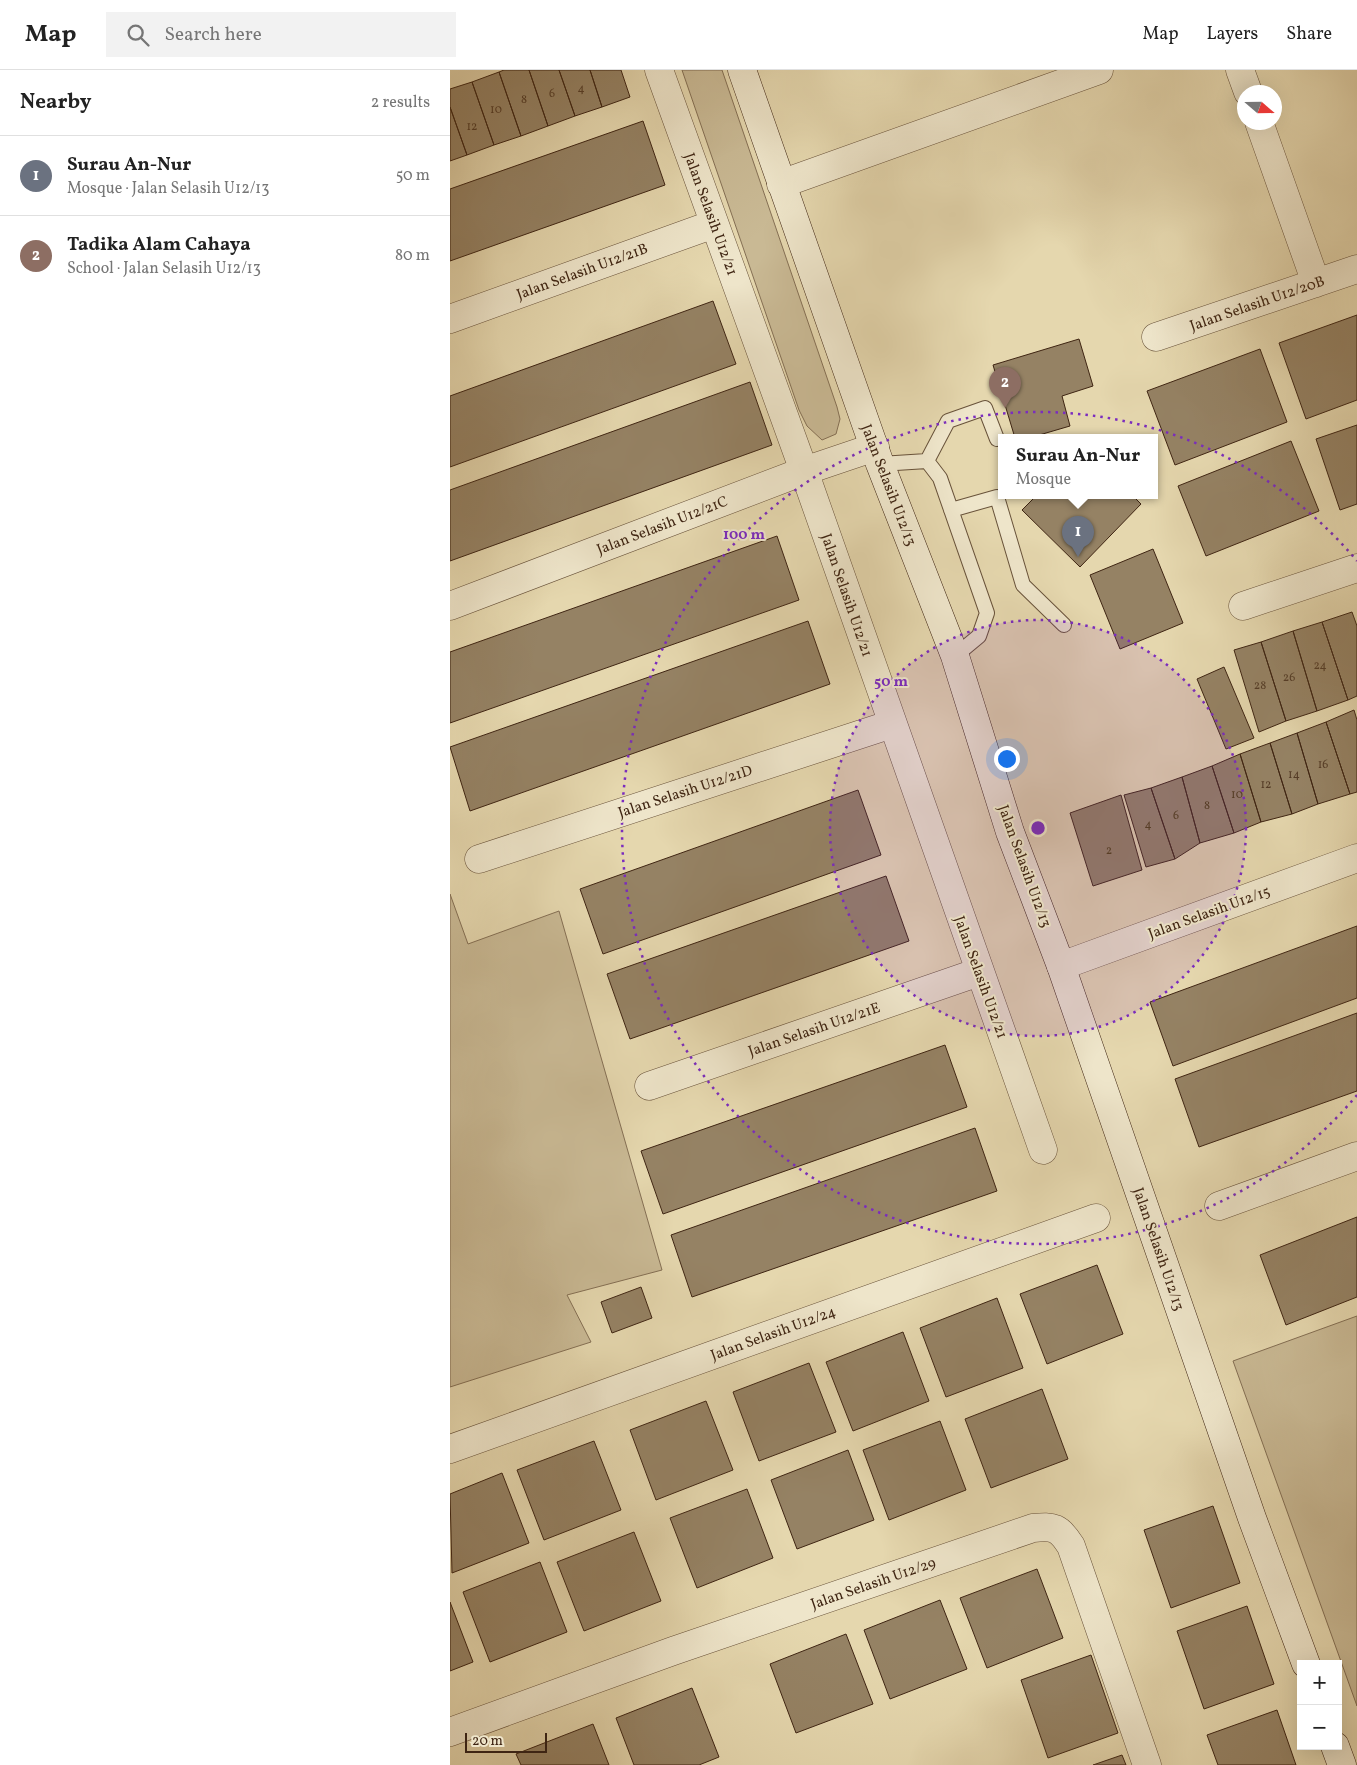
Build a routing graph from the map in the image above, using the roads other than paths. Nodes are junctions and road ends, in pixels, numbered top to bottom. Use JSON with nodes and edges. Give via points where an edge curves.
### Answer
{"nodes":[{"id":1,"x":659,"y":70,"type":"edge"},
{"id":2,"x":742,"y":70,"type":"edge"},
{"id":3,"x":1099,"y":70,"type":"edge"},
{"id":4,"x":1240,"y":70,"type":"edge"},
{"id":5,"x":1245,"y":85,"type":"edge"},
{"id":6,"x":1262,"y":130,"type":"edge"},
{"id":7,"x":781,"y":184,"type":"junction"},
{"id":8,"x":714,"y":224,"type":"junction"},
{"id":9,"x":1357,"y":268,"type":"edge"},
{"id":10,"x":1316,"y":283,"type":"junction"},
{"id":11,"x":450,"y":319,"type":"edge"},
{"id":12,"x":1156,"y":337,"type":"dead end"},
{"id":13,"x":997,"y":439,"type":"dead end"},
{"id":14,"x":877,"y":456,"type":"junction"},
{"id":15,"x":927,"y":460,"type":"junction"},
{"id":16,"x":804,"y":470,"type":"junction"},
{"id":17,"x":951,"y":510,"type":"junction"},
{"id":18,"x":1357,"y":568,"type":"edge"},
{"id":19,"x":450,"y":606,"type":"edge"},
{"id":20,"x":1243,"y":606,"type":"dead end"},
{"id":21,"x":1064,"y":625,"type":"dead end"},
{"id":22,"x":955,"y":656,"type":"junction"},
{"id":23,"x":892,"y":724,"type":"junction"},
{"id":24,"x":1357,"y":858,"type":"edge"},
{"id":25,"x":479,"y":859,"type":"dead end"},
{"id":26,"x":1061,"y":966,"type":"junction"},
{"id":27,"x":980,"y":972,"type":"junction"},
{"id":28,"x":649,"y":1086,"type":"dead end"},
{"id":29,"x":1043,"y":1150,"type":"dead end"},
{"id":30,"x":1357,"y":1156,"type":"edge"},
{"id":31,"x":1219,"y":1206,"type":"dead end"},
{"id":32,"x":1096,"y":1218,"type":"dead end"},
{"id":33,"x":450,"y":1450,"type":"edge"},
{"id":34,"x":1305,"y":1660,"type":"edge"},
{"id":35,"x":450,"y":1732,"type":"edge"},
{"id":36,"x":1336,"y":1750,"type":"edge"},
{"id":37,"x":1147,"y":1765,"type":"edge"},
{"id":38,"x":1342,"y":1765,"type":"edge"}],
"edges":[{"from":1,"to":8,"type":"street","name":"Jalan Selasih U12/21"},
{"from":2,"to":7,"type":"street","name":"Jalan Selasih U12/13"},
{"from":3,"to":7,"type":"street"},
{"from":4,"to":5,"type":"street"},
{"from":6,"to":10,"type":"street"},
{"from":7,"to":14,"type":"street","name":"Jalan Selasih U12/13"},
{"from":8,"to":11,"type":"street","name":"Jalan Selasih U12/21B"},
{"from":8,"to":16,"type":"street","name":"Jalan Selasih U12/21"},
{"from":9,"to":10,"type":"street","name":"Jalan Selasih U12/20B"},
{"from":10,"to":12,"type":"street","name":"Jalan Selasih U12/20B"},
{"from":13,"to":15,"type":"lane","via":[[985,408],[948,421]]},
{"from":14,"to":15,"type":"lane"},
{"from":14,"to":16,"type":"street","name":"Jalan Selasih U12/21C"},
{"from":14,"to":22,"type":"street","name":"Jalan Selasih U12/13"},
{"from":15,"to":17,"type":"lane","via":[[940,478]]},
{"from":16,"to":19,"type":"street","name":"Jalan Selasih U12/21C"},
{"from":16,"to":23,"type":"street","name":"Jalan Selasih U12/21"},
{"from":17,"to":21,"type":"lane","via":[[997,497],[1023,585]]},
{"from":17,"to":22,"type":"lane","via":[[987,613],[979,636]]},
{"from":18,"to":20,"type":"street"},
{"from":22,"to":26,"type":"street","name":"Jalan Selasih U12/13","via":[[1010,832]]},
{"from":23,"to":25,"type":"street","name":"Jalan Selasih U12/21D"},
{"from":23,"to":27,"type":"street","name":"Jalan Selasih U12/21"},
{"from":24,"to":26,"type":"street","name":"Jalan Selasih U12/15"},
{"from":26,"to":34,"type":"street","name":"Jalan Selasih U12/13","via":[[1252,1518]]},
{"from":27,"to":28,"type":"street","name":"Jalan Selasih U12/21E"},
{"from":27,"to":29,"type":"street","name":"Jalan Selasih U12/21"},
{"from":30,"to":31,"type":"street"},
{"from":32,"to":33,"type":"street","name":"Jalan Selasih U12/24"},
{"from":35,"to":37,"type":"street","name":"Jalan Selasih U12/29","via":[[701,1641],[1023,1532],[1051,1526],[1063,1534],[1071,1546]]},
{"from":36,"to":38,"type":"street"}]}
